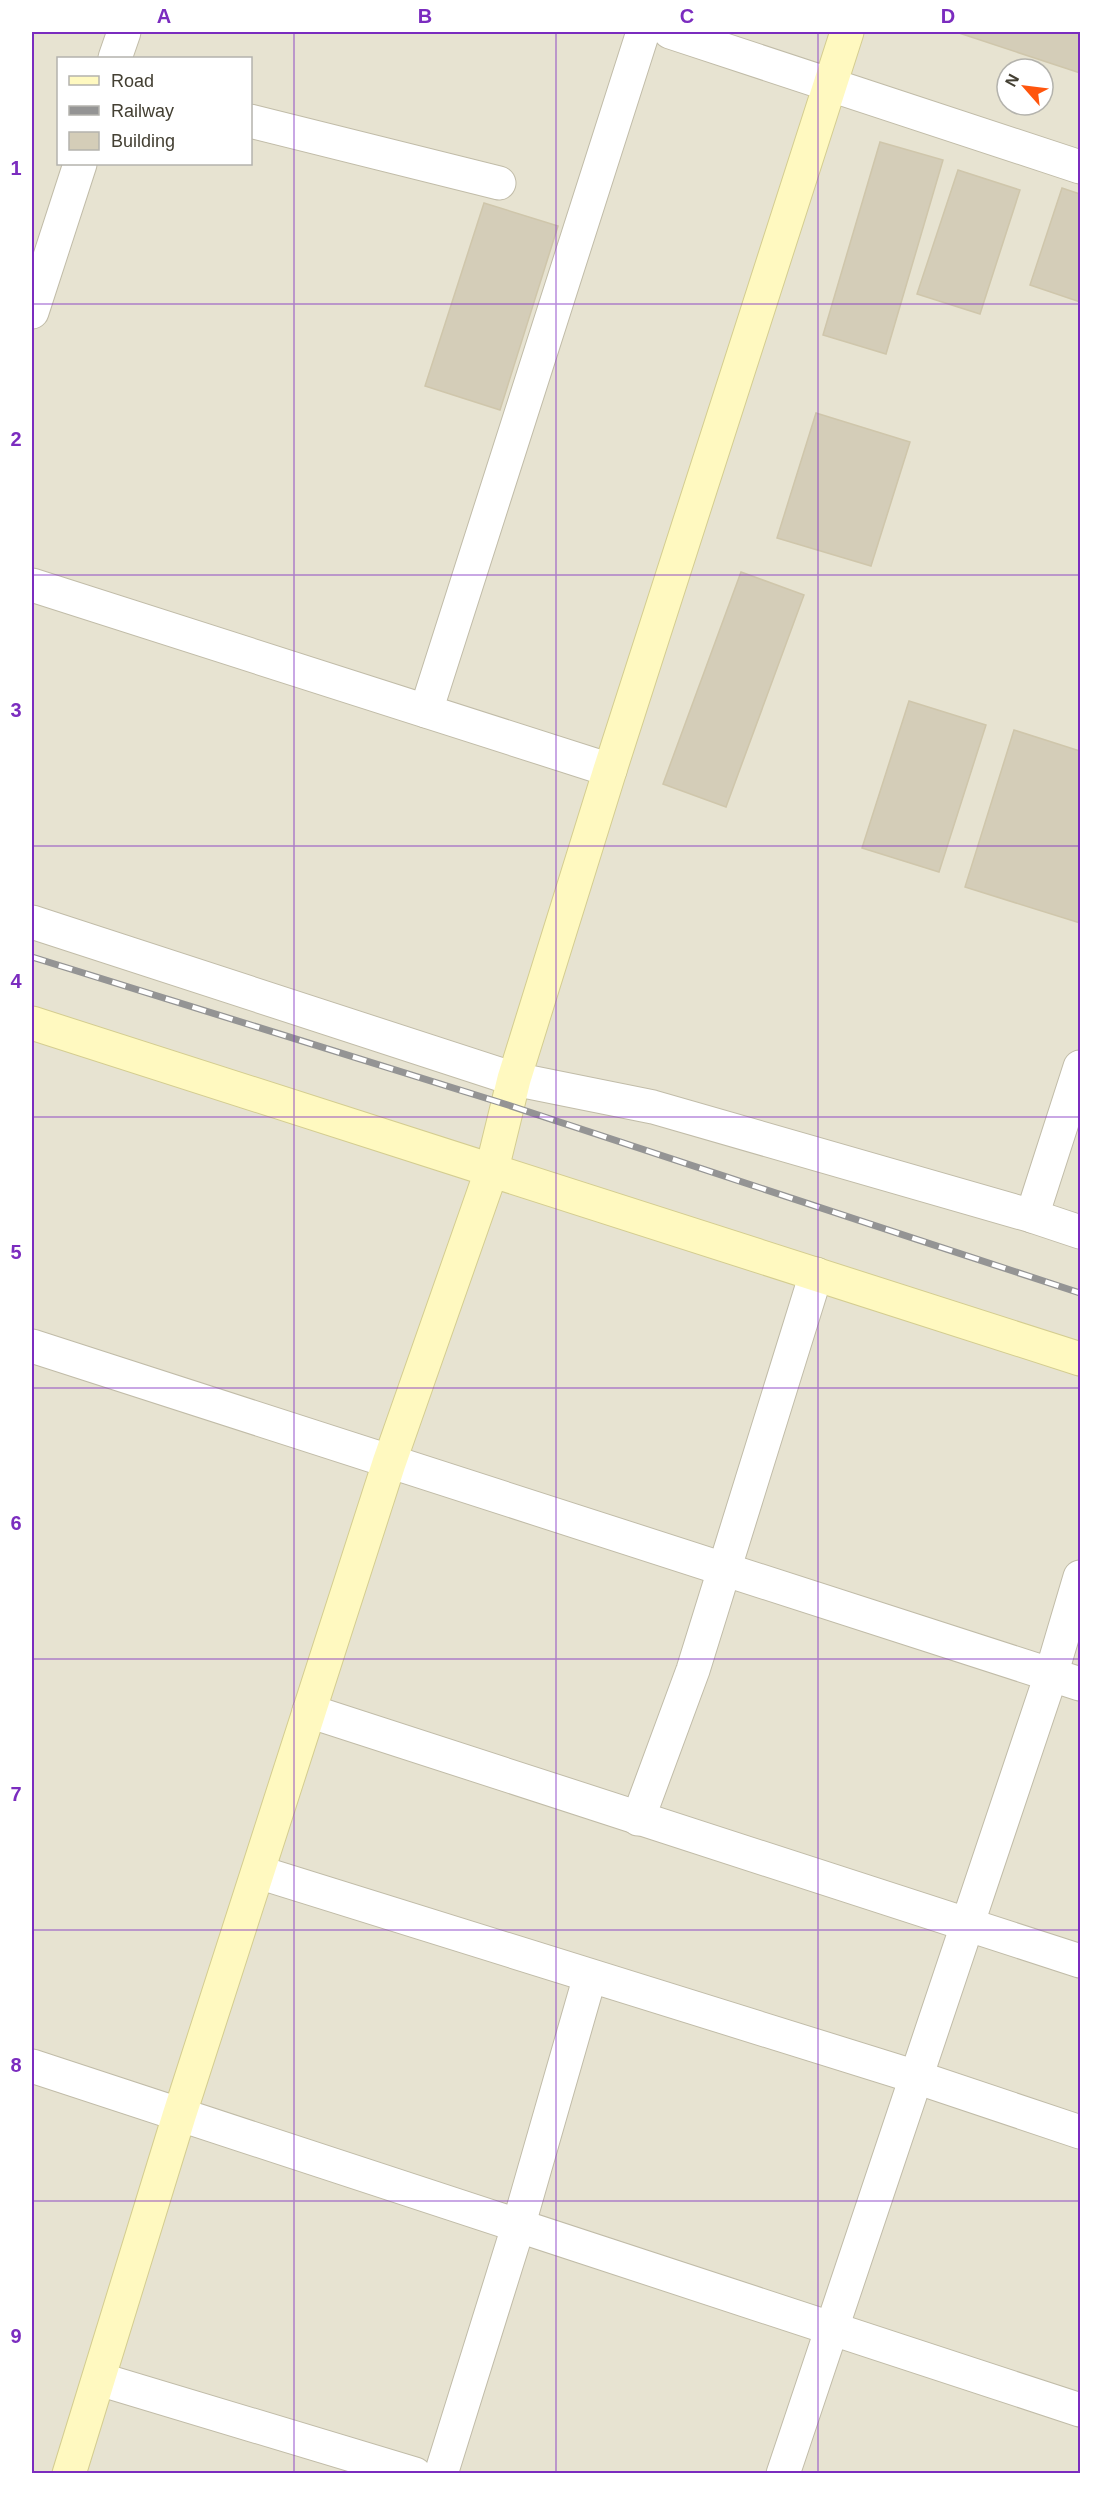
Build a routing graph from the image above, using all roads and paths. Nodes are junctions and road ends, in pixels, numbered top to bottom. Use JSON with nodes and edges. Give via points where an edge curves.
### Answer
{"nodes":[{"id":1,"x":124,"y":32,"type":"edge"},
{"id":2,"x":643,"y":32,"type":"edge"},
{"id":3,"x":670,"y":32,"type":"edge"},
{"id":4,"x":848,"y":32,"type":"edge"},
{"id":5,"x":115,"y":57,"type":"edge"},
{"id":6,"x":830,"y":82,"type":"junction"},
{"id":7,"x":252,"y":121,"type":"edge"},
{"id":8,"x":80,"y":165,"type":"edge"},
{"id":9,"x":1080,"y":167,"type":"edge"},
{"id":10,"x":499,"y":183,"type":"dead end"},
{"id":11,"x":32,"y":312,"type":"edge"},
{"id":12,"x":32,"y":585,"type":"edge"},
{"id":13,"x":426,"y":711,"type":"junction"},
{"id":14,"x":610,"y":770,"type":"junction"},
{"id":15,"x":32,"y":922,"type":"edge"},
{"id":16,"x":32,"y":1023,"type":"edge"},
{"id":17,"x":1080,"y":1067,"type":"edge"},
{"id":18,"x":514,"y":1079,"type":"junction"},
{"id":19,"x":492,"y":1169,"type":"junction"},
{"id":20,"x":1032,"y":1216,"type":"junction"},
{"id":21,"x":1080,"y":1232,"type":"edge"},
{"id":22,"x":816,"y":1274,"type":"junction"},
{"id":23,"x":32,"y":1346,"type":"edge"},
{"id":24,"x":1080,"y":1359,"type":"edge"},
{"id":25,"x":389,"y":1463,"type":"junction"},
{"id":26,"x":723,"y":1570,"type":"junction"},
{"id":27,"x":1080,"y":1577,"type":"edge"},
{"id":28,"x":1066,"y":1679,"type":"edge"},
{"id":29,"x":309,"y":1711,"type":"junction"},
{"id":30,"x":638,"y":1819,"type":"junction"},
{"id":31,"x":258,"y":1872,"type":"junction"},
{"id":32,"x":967,"y":1925,"type":"junction"},
{"id":33,"x":1080,"y":1961,"type":"edge"},
{"id":34,"x":590,"y":1976,"type":"junction"},
{"id":35,"x":32,"y":2066,"type":"edge"},
{"id":36,"x":916,"y":2077,"type":"junction"},
{"id":37,"x":179,"y":2115,"type":"junction"},
{"id":38,"x":1080,"y":2132,"type":"edge"},
{"id":39,"x":518,"y":2227,"type":"junction"},
{"id":40,"x":831,"y":2329,"type":"junction"},
{"id":41,"x":99,"y":2379,"type":"junction"},
{"id":42,"x":1080,"y":2410,"type":"edge"},
{"id":43,"x":69,"y":2474,"type":"edge"},
{"id":44,"x":415,"y":2474,"type":"edge"},
{"id":45,"x":441,"y":2474,"type":"edge"},
{"id":46,"x":783,"y":2474,"type":"edge"}],
"edges":[{"from":1,"to":5,"type":"street"},
{"from":2,"to":13,"type":"street"},
{"from":3,"to":6,"type":"street"},
{"from":4,"to":6,"type":"main road"},
{"from":6,"to":9,"type":"street"},
{"from":6,"to":14,"type":"main road"},
{"from":7,"to":10,"type":"street"},
{"from":8,"to":11,"type":"street"},
{"from":12,"to":13,"type":"street"},
{"from":13,"to":14,"type":"street"},
{"from":14,"to":18,"type":"main road"},
{"from":15,"to":18,"type":"street"},
{"from":16,"to":19,"type":"main road"},
{"from":17,"to":20,"type":"street"},
{"from":18,"to":19,"type":"main road"},
{"from":18,"to":20,"type":"street","via":[[653,1107]]},
{"from":19,"to":22,"type":"main road"},
{"from":19,"to":25,"type":"main road"},
{"from":20,"to":21,"type":"street"},
{"from":22,"to":24,"type":"main road"},
{"from":22,"to":26,"type":"street"},
{"from":23,"to":25,"type":"street"},
{"from":25,"to":26,"type":"street"},
{"from":25,"to":29,"type":"main road"},
{"from":26,"to":28,"type":"street"},
{"from":26,"to":30,"type":"street","via":[[693,1670]]},
{"from":27,"to":28,"type":"street"},
{"from":28,"to":32,"type":"street"},
{"from":29,"to":30,"type":"street"},
{"from":29,"to":31,"type":"main road"},
{"from":30,"to":32,"type":"street"},
{"from":31,"to":34,"type":"street"},
{"from":31,"to":37,"type":"main road"},
{"from":32,"to":33,"type":"street"},
{"from":32,"to":36,"type":"street"},
{"from":34,"to":36,"type":"street"},
{"from":34,"to":39,"type":"street"},
{"from":35,"to":37,"type":"street"},
{"from":36,"to":38,"type":"street"},
{"from":36,"to":40,"type":"street"},
{"from":37,"to":39,"type":"street"},
{"from":37,"to":41,"type":"main road"},
{"from":39,"to":40,"type":"street"},
{"from":39,"to":45,"type":"street"},
{"from":40,"to":42,"type":"street"},
{"from":40,"to":46,"type":"street"},
{"from":41,"to":43,"type":"main road"},
{"from":41,"to":44,"type":"street"}]}
